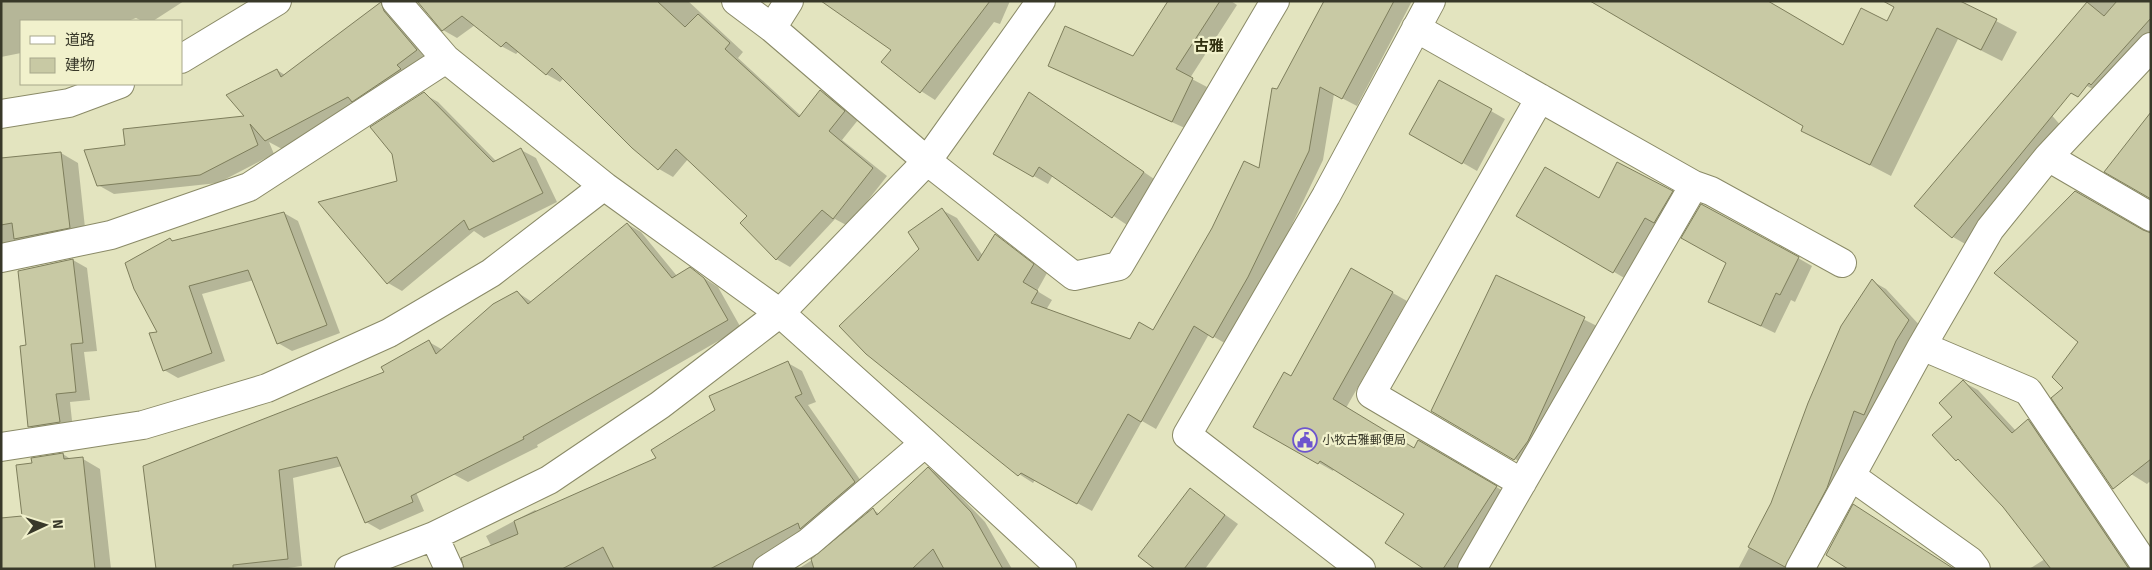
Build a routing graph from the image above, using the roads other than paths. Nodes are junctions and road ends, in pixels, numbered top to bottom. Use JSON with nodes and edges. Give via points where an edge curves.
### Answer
{"nodes":[{"id":1,"x":276,"y":1,"type":"edge"},
{"id":2,"x":396,"y":1,"type":"edge"},
{"id":3,"x":736,"y":1,"type":"edge"},
{"id":4,"x":789,"y":1,"type":"edge"},
{"id":5,"x":1040,"y":1,"type":"edge"},
{"id":6,"x":1275,"y":1,"type":"edge"},
{"id":7,"x":1431,"y":1,"type":"edge"},
{"id":8,"x":772,"y":28,"type":"junction"},
{"id":9,"x":1416,"y":28,"type":"junction"},
{"id":10,"x":2151,"y":47,"type":"edge"},
{"id":11,"x":182,"y":58,"type":"edge"},
{"id":12,"x":446,"y":59,"type":"junction"},
{"id":13,"x":117,"y":85,"type":"edge"},
{"id":14,"x":1540,"y":98,"type":"junction"},
{"id":15,"x":1,"y":114,"type":"edge"},
{"id":16,"x":2048,"y":157,"type":"junction"},
{"id":17,"x":927,"y":161,"type":"junction"},
{"id":18,"x":1694,"y":185,"type":"junction"},
{"id":19,"x":604,"y":186,"type":"junction"},
{"id":20,"x":2151,"y":217,"type":"edge"},
{"id":21,"x":1,"y":258,"type":"edge"},
{"id":22,"x":1842,"y":263,"type":"dead end"},
{"id":23,"x":780,"y":313,"type":"junction"},
{"id":24,"x":1922,"y":346,"type":"junction"},
{"id":25,"x":925,"y":443,"type":"junction"},
{"id":26,"x":1,"y":447,"type":"edge"},
{"id":27,"x":1851,"y":476,"type":"junction"},
{"id":28,"x":1522,"y":483,"type":"junction"},
{"id":29,"x":434,"y":536,"type":"junction"},
{"id":30,"x":350,"y":569,"type":"edge"},
{"id":31,"x":449,"y":569,"type":"edge"},
{"id":32,"x":767,"y":569,"type":"edge"},
{"id":33,"x":1062,"y":569,"type":"edge"},
{"id":34,"x":1361,"y":569,"type":"edge"},
{"id":35,"x":1472,"y":569,"type":"edge"},
{"id":36,"x":1800,"y":569,"type":"edge"},
{"id":37,"x":1976,"y":569,"type":"edge"},
{"id":38,"x":2148,"y":569,"type":"edge"}],
"edges":[{"from":1,"to":11,"type":"street"},
{"from":2,"to":12,"type":"street"},
{"from":3,"to":8,"type":"street"},
{"from":4,"to":8,"type":"street"},
{"from":5,"to":17,"type":"street"},
{"from":6,"to":17,"type":"street","via":[[1119,266],[1074,276]]},
{"from":7,"to":9,"type":"street"},
{"from":8,"to":17,"type":"street"},
{"from":9,"to":14,"type":"street"},
{"from":9,"to":34,"type":"street","via":[[1326,196],[1187,435]]},
{"from":10,"to":16,"type":"street"},
{"from":12,"to":19,"type":"street"},
{"from":12,"to":21,"type":"street","via":[[249,187],[111,235]]},
{"from":13,"to":15,"type":"street","via":[[69,103]]},
{"from":14,"to":18,"type":"street"},
{"from":14,"to":28,"type":"street","via":[[1371,394]]},
{"from":16,"to":20,"type":"street"},
{"from":16,"to":24,"type":"street","via":[[1990,229]]},
{"from":17,"to":23,"type":"street"},
{"from":18,"to":22,"type":"street","via":[[1711,190]]},
{"from":18,"to":28,"type":"street"},
{"from":19,"to":23,"type":"street"},
{"from":19,"to":26,"type":"street","via":[[491,273],[389,333],[267,388],[143,424]]},
{"from":23,"to":25,"type":"street"},
{"from":23,"to":29,"type":"street","via":[[660,405],[549,480]]},
{"from":24,"to":27,"type":"street"},
{"from":24,"to":38,"type":"street","via":[[2028,391]]},
{"from":25,"to":32,"type":"street","via":[[809,542]]},
{"from":25,"to":33,"type":"street"},
{"from":27,"to":36,"type":"street"},
{"from":27,"to":37,"type":"street","via":[[1970,561]]},
{"from":28,"to":35,"type":"street"},
{"from":29,"to":30,"type":"street"},
{"from":29,"to":31,"type":"street"}]}
